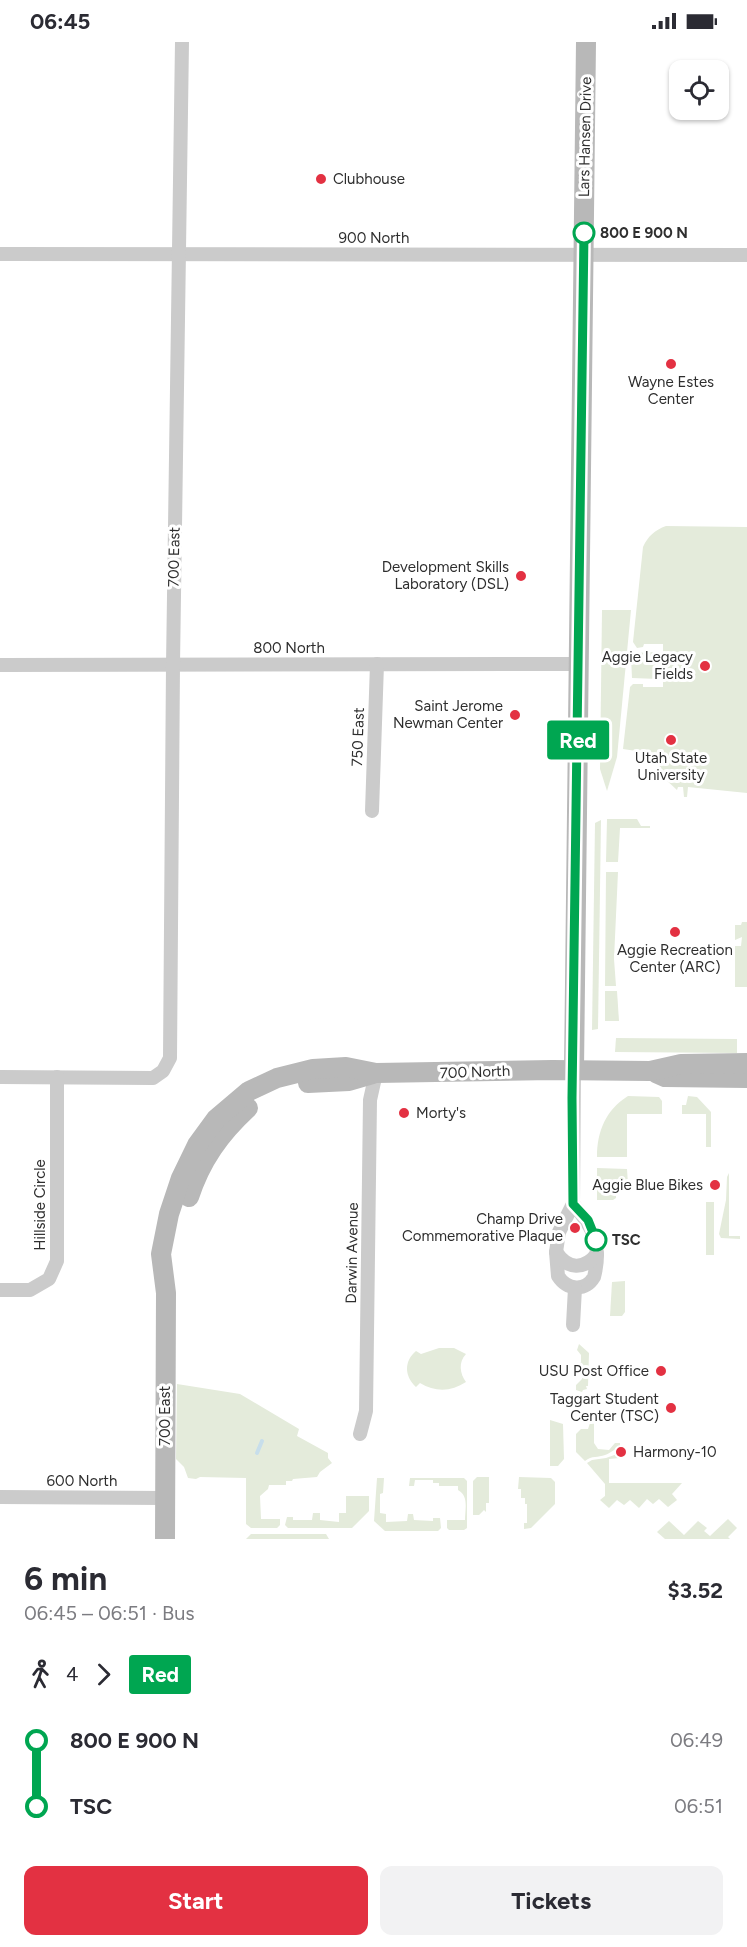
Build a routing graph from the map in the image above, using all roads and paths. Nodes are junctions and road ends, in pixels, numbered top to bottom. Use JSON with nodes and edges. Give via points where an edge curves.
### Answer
{"nodes":[{"id":1,"x":182,"y":42,"type":"edge"},
{"id":2,"x":586,"y":42,"type":"edge"},
{"id":3,"x":0,"y":254,"type":"edge"},
{"id":4,"x":179,"y":254,"type":"junction"},
{"id":5,"x":584,"y":255,"type":"junction"},
{"id":6,"x":747,"y":255,"type":"edge"},
{"id":7,"x":377,"y":664,"type":"junction"},
{"id":8,"x":579,"y":664,"type":"junction"},
{"id":9,"x":0,"y":665,"type":"edge"},
{"id":10,"x":173,"y":665,"type":"junction"},
{"id":11,"x":372,"y":811,"type":"dead end"},
{"id":12,"x":747,"y":1063,"type":"edge"},
{"id":13,"x":574,"y":1070,"type":"junction"},
{"id":14,"x":650,"y":1071,"type":"junction"},
{"id":15,"x":376,"y":1073,"type":"junction"},
{"id":16,"x":0,"y":1077,"type":"edge"},
{"id":17,"x":57,"y":1077,"type":"junction"},
{"id":18,"x":747,"y":1078,"type":"edge"},
{"id":19,"x":221,"y":1124,"type":"joint"},
{"id":20,"x":573,"y":1204,"type":"junction"},
{"id":21,"x":556,"y":1252,"type":"junction"},
{"id":22,"x":597,"y":1254,"type":"junction"},
{"id":23,"x":575,"y":1288,"type":"junction"},
{"id":24,"x":0,"y":1290,"type":"edge"},
{"id":25,"x":573,"y":1325,"type":"dead end"},
{"id":26,"x":360,"y":1434,"type":"dead end"},
{"id":27,"x":0,"y":1497,"type":"edge"},
{"id":28,"x":164,"y":1498,"type":"junction"},
{"id":29,"x":165,"y":1539,"type":"edge"}],
"edges":[{"from":1,"to":4,"type":"street","name":"700 East"},
{"from":2,"to":5,"type":"main road","name":"Lars Hansen Drive"},
{"from":3,"to":4,"type":"street","name":"900 North"},
{"from":4,"to":5,"type":"street","name":"900 North"},
{"from":4,"to":10,"type":"street","name":"700 East"},
{"from":5,"to":6,"type":"street","name":"900 North"},
{"from":5,"to":8,"type":"main road","name":"Lars Hansen Drive"},
{"from":7,"to":8,"type":"street","name":"800 North"},
{"from":7,"to":10,"type":"street","name":"800 North"},
{"from":7,"to":11,"type":"street","name":"750 East"},
{"from":8,"to":13,"type":"main road","name":"Lars Hansen Drive"},
{"from":9,"to":10,"type":"street","name":"800 North"},
{"from":10,"to":17,"type":"street","name":"700 East","via":[[170,1058],[163,1071],[153,1078]]},
{"from":12,"to":14,"type":"main road","via":[[681,1064]]},
{"from":13,"to":14,"type":"main road","name":"700 North"},
{"from":13,"to":15,"type":"main road","name":"700 North"},
{"from":13,"to":20,"type":"street","name":"Lars Hansen Drive"},
{"from":14,"to":18,"type":"main road","via":[[665,1077]]},
{"from":15,"to":19,"type":"main road","name":"700 North","via":[[349,1081],[313,1082],[280,1090]]},
{"from":15,"to":26,"type":"street","name":"Darwin Avenue","via":[[370,1100],[366,1411]]},
{"from":16,"to":17,"type":"street"},
{"from":17,"to":24,"type":"street","name":"Hillside Circle","via":[[57,1261],[49,1279],[30,1290]]},
{"from":19,"to":28,"type":"main road","name":"700 East","via":[[182,1217],[165,1293]]},
{"from":20,"to":21,"type":"street","name":"Lars Hansen Drive","via":[[559,1232]]},
{"from":20,"to":22,"type":"street","via":[[588,1220]]},
{"from":21,"to":22,"type":"street","via":[[564,1263],[577,1267]]},
{"from":21,"to":23,"type":"street","name":"Lars Hansen Drive","via":[[558,1276]]},
{"from":22,"to":23,"type":"street","via":[[594,1277],[585,1287]]},
{"from":23,"to":25,"type":"street"},
{"from":27,"to":28,"type":"street","name":"600 North"},
{"from":28,"to":29,"type":"main road","name":"700 East"}]}
